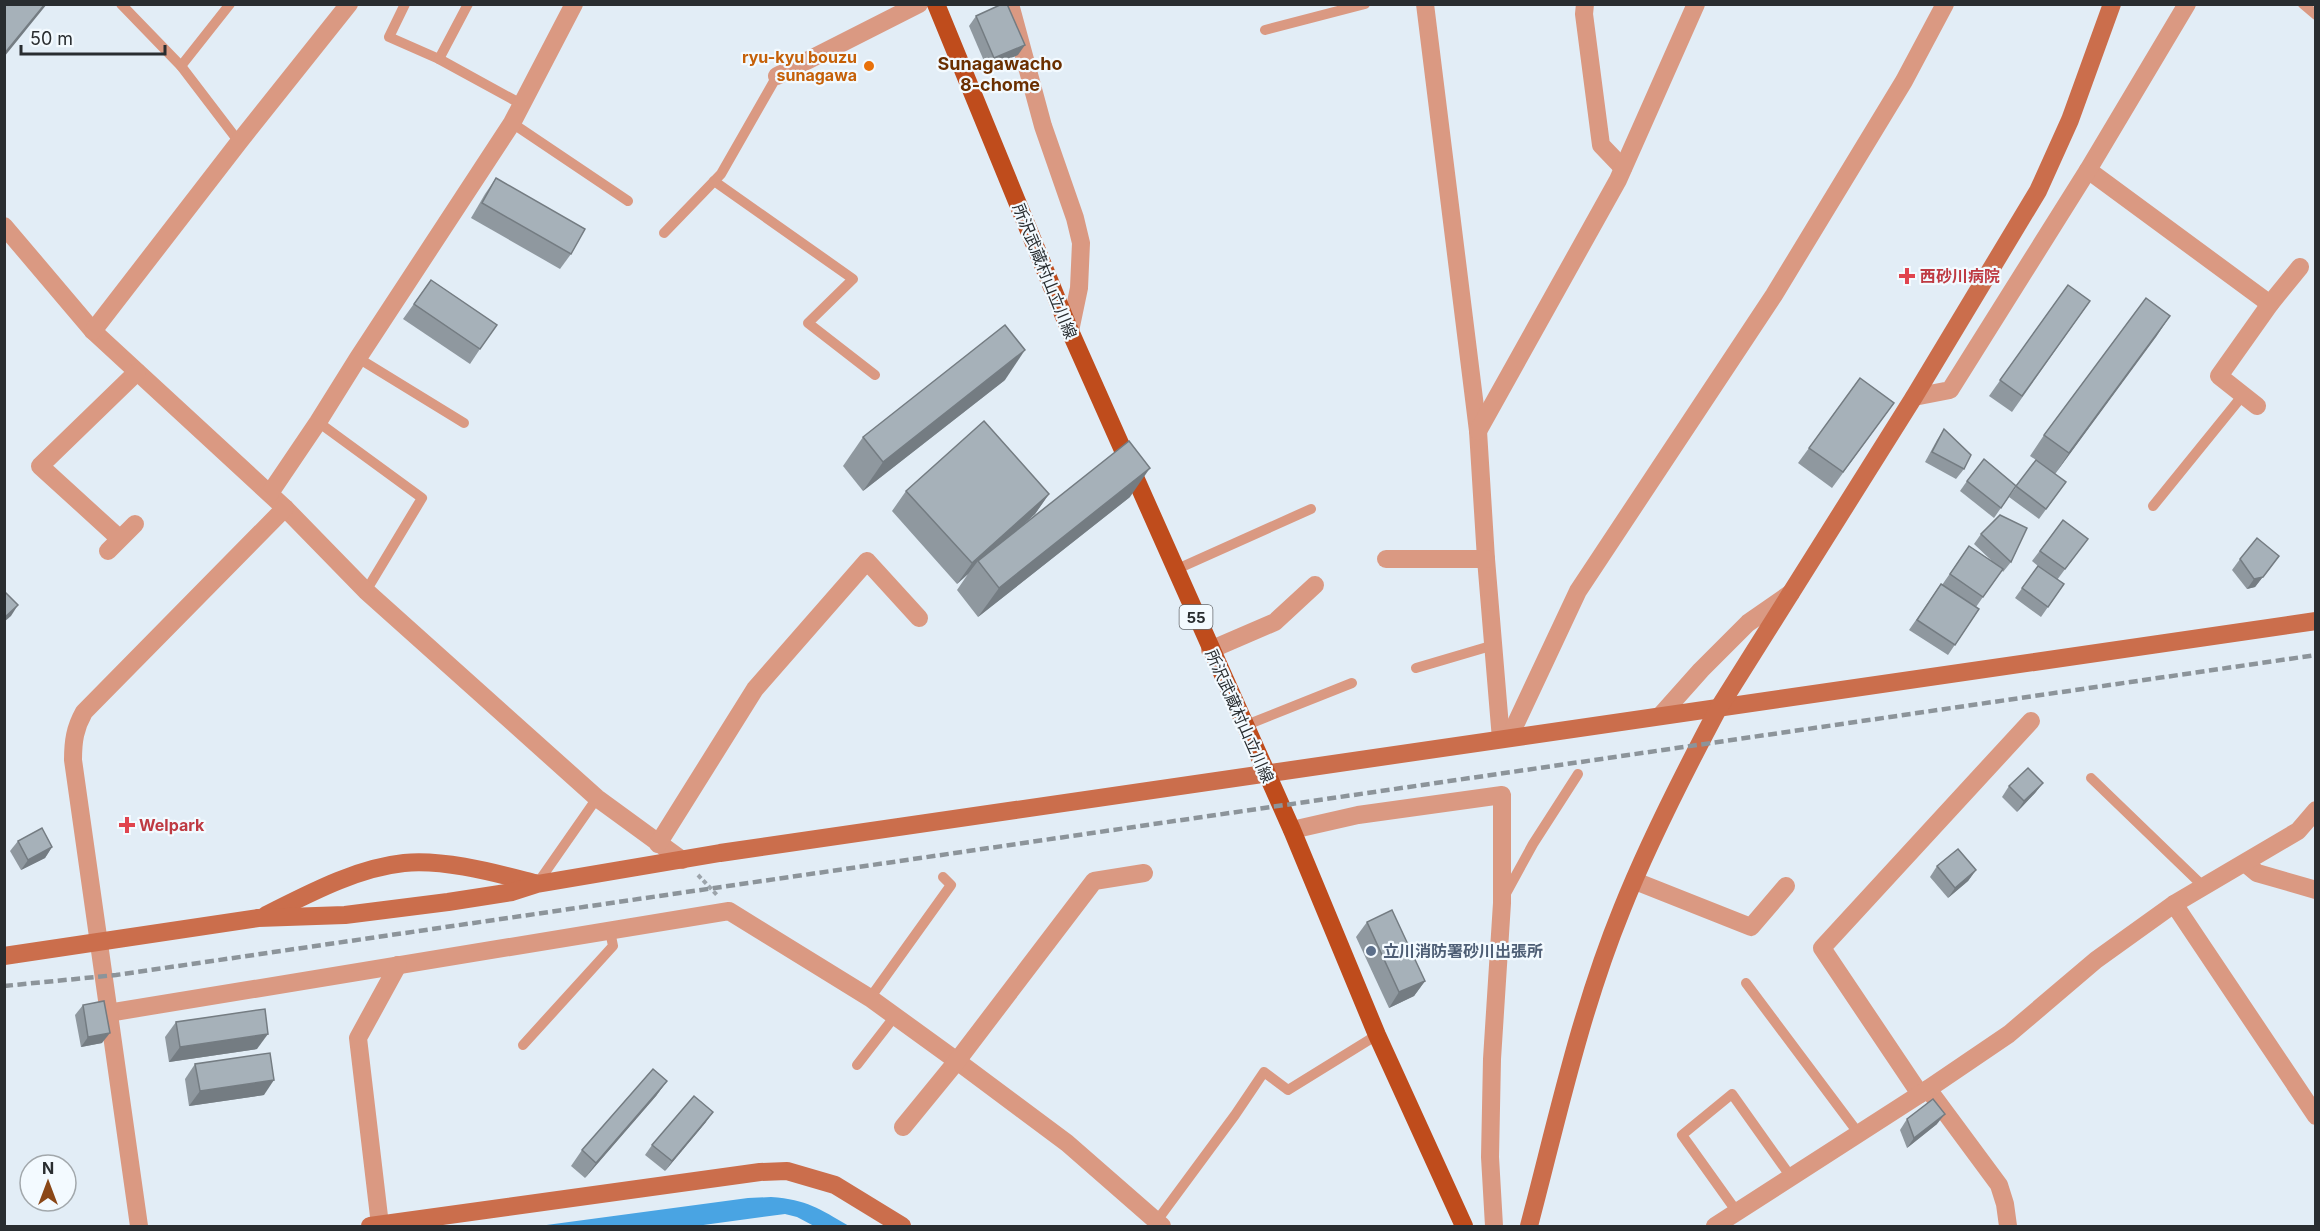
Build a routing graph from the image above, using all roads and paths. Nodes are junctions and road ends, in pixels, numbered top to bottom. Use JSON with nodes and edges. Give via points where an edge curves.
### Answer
{"nodes":[{"id":1,"x":121,"y":4,"type":"edge"},
{"id":2,"x":230,"y":4,"type":"edge"},
{"id":3,"x":350,"y":4,"type":"edge"},
{"id":4,"x":405,"y":4,"type":"edge"},
{"id":5,"x":468,"y":4,"type":"edge"},
{"id":6,"x":574,"y":4,"type":"edge"},
{"id":7,"x":919,"y":4,"type":"edge"},
{"id":8,"x":936,"y":4,"type":"edge"},
{"id":9,"x":1010,"y":4,"type":"edge"},
{"id":10,"x":1365,"y":4,"type":"edge"},
{"id":11,"x":1425,"y":4,"type":"edge"},
{"id":12,"x":1586,"y":4,"type":"edge"},
{"id":13,"x":1696,"y":4,"type":"edge"},
{"id":14,"x":1946,"y":4,"type":"edge"},
{"id":15,"x":2112,"y":4,"type":"edge"},
{"id":16,"x":2187,"y":4,"type":"edge"},
{"id":17,"x":2303,"y":4,"type":"edge"},
{"id":18,"x":2316,"y":15,"type":"edge"},
{"id":19,"x":1265,"y":30,"type":"dead end"},
{"id":20,"x":439,"y":59,"type":"junction"},
{"id":21,"x":182,"y":66,"type":"junction"},
{"id":22,"x":777,"y":76,"type":"joint"},
{"id":23,"x":523,"y":105,"type":"junction"},
{"id":24,"x":512,"y":123,"type":"junction"},
{"id":25,"x":239,"y":142,"type":"junction"},
{"id":26,"x":1623,"y":168,"type":"junction"},
{"id":27,"x":2088,"y":170,"type":"junction"},
{"id":28,"x":714,"y":181,"type":"junction"},
{"id":29,"x":628,"y":201,"type":"dead end"},
{"id":30,"x":4,"y":226,"type":"edge"},
{"id":31,"x":664,"y":232,"type":"dead end"},
{"id":32,"x":2300,"y":267,"type":"dead end"},
{"id":33,"x":2270,"y":304,"type":"junction"},
{"id":34,"x":93,"y":331,"type":"junction"},
{"id":35,"x":1070,"y":331,"type":"junction"},
{"id":36,"x":358,"y":358,"type":"junction"},
{"id":37,"x":137,"y":372,"type":"junction"},
{"id":38,"x":875,"y":375,"type":"dead end"},
{"id":39,"x":1914,"y":397,"type":"junction"},
{"id":40,"x":2250,"y":400,"type":"joint"},
{"id":41,"x":318,"y":422,"type":"junction"},
{"id":42,"x":464,"y":423,"type":"dead end"},
{"id":43,"x":1478,"y":430,"type":"junction"},
{"id":44,"x":270,"y":493,"type":"junction"},
{"id":45,"x":2153,"y":506,"type":"dead end"},
{"id":46,"x":285,"y":508,"type":"junction"},
{"id":47,"x":1311,"y":509,"type":"dead end"},
{"id":48,"x":135,"y":524,"type":"dead end"},
{"id":49,"x":1386,"y":559,"type":"dead end"},
{"id":50,"x":1486,"y":559,"type":"junction"},
{"id":51,"x":1175,"y":570,"type":"junction"},
{"id":52,"x":1315,"y":585,"type":"dead end"},
{"id":53,"x":366,"y":591,"type":"junction"},
{"id":54,"x":1791,"y":593,"type":"junction"},
{"id":55,"x":919,"y":618,"type":"dead end"},
{"id":56,"x":2316,"y":621,"type":"edge"},
{"id":57,"x":1494,"y":645,"type":"junction"},
{"id":58,"x":1210,"y":650,"type":"junction"},
{"id":59,"x":1416,"y":668,"type":"dead end"},
{"id":60,"x":1352,"y":683,"type":"dead end"},
{"id":61,"x":1718,"y":709,"type":"junction"},
{"id":62,"x":1660,"y":716,"type":"junction"},
{"id":63,"x":2031,"y":721,"type":"dead end"},
{"id":64,"x":1244,"y":726,"type":"junction"},
{"id":65,"x":1505,"y":739,"type":"junction"},
{"id":66,"x":1265,"y":774,"type":"junction"},
{"id":67,"x":1578,"y":774,"type":"dead end"},
{"id":68,"x":2091,"y":778,"type":"dead end"},
{"id":69,"x":597,"y":798,"type":"junction"},
{"id":70,"x":2316,"y":810,"type":"edge"},
{"id":71,"x":1292,"y":830,"type":"junction"},
{"id":72,"x":658,"y":844,"type":"junction"},
{"id":73,"x":682,"y":860,"type":"junction"},
{"id":74,"x":2245,"y":863,"type":"junction"},
{"id":75,"x":1144,"y":873,"type":"dead end"},
{"id":76,"x":943,"y":877,"type":"dead end"},
{"id":77,"x":1635,"y":881,"type":"junction"},
{"id":78,"x":537,"y":884,"type":"junction"},
{"id":79,"x":1786,"y":886,"type":"dead end"},
{"id":80,"x":2204,"y":887,"type":"junction"},
{"id":81,"x":2316,"y":890,"type":"edge"},
{"id":82,"x":1502,"y":903,"type":"junction"},
{"id":83,"x":2174,"y":904,"type":"junction"},
{"id":84,"x":729,"y":911,"type":"junction"},
{"id":85,"x":258,"y":918,"type":"junction"},
{"id":86,"x":610,"y":931,"type":"junction"},
{"id":87,"x":99,"y":941,"type":"junction"},
{"id":88,"x":5,"y":954,"type":"edge"},
{"id":89,"x":399,"y":965,"type":"junction"},
{"id":90,"x":1746,"y":983,"type":"dead end"},
{"id":91,"x":870,"y":998,"type":"junction"},
{"id":92,"x":108,"y":1013,"type":"junction"},
{"id":93,"x":895,"y":1016,"type":"junction"},
{"id":94,"x":1377,"y":1035,"type":"junction"},
{"id":95,"x":523,"y":1045,"type":"dead end"},
{"id":96,"x":957,"y":1061,"type":"junction"},
{"id":97,"x":857,"y":1065,"type":"dead end"},
{"id":98,"x":1924,"y":1091,"type":"junction"},
{"id":99,"x":2316,"y":1116,"type":"edge"},
{"id":100,"x":903,"y":1127,"type":"dead end"},
{"id":101,"x":1859,"y":1134,"type":"junction"},
{"id":102,"x":1791,"y":1177,"type":"junction"},
{"id":103,"x":1737,"y":1212,"type":"junction"},
{"id":104,"x":1159,"y":1224,"type":"edge"},
{"id":105,"x":375,"y":1226,"type":"edge"},
{"id":106,"x":139,"y":1227,"type":"edge"},
{"id":107,"x":902,"y":1227,"type":"edge"},
{"id":108,"x":1464,"y":1227,"type":"edge"},
{"id":109,"x":1494,"y":1227,"type":"edge"},
{"id":110,"x":1529,"y":1227,"type":"edge"},
{"id":111,"x":1715,"y":1227,"type":"edge"},
{"id":112,"x":2008,"y":1227,"type":"edge"}],
"edges":[{"from":1,"to":21,"type":"lane"},
{"from":2,"to":21,"type":"lane"},
{"from":3,"to":25,"type":"street"},
{"from":4,"to":20,"type":"lane","via":[[389,38]]},
{"from":5,"to":20,"type":"lane"},
{"from":6,"to":23,"type":"street"},
{"from":7,"to":22,"type":"street"},
{"from":8,"to":35,"type":"main road","name":"所沢武蔵村山立川線","number":"55"},
{"from":9,"to":35,"type":"street","via":[[1043,126],[1081,243],[1079,288]]},
{"from":10,"to":19,"type":"lane"},
{"from":11,"to":43,"type":"street"},
{"from":12,"to":26,"type":"street","via":[[1584,14],[1601,145]]},
{"from":13,"to":26,"type":"street"},
{"from":14,"to":65,"type":"street","via":[[1904,81],[1774,295],[1578,591]]},
{"from":15,"to":39,"type":"street","via":[[2070,120],[2038,191]]},
{"from":16,"to":27,"type":"street"},
{"from":17,"to":18,"type":"lane"},
{"from":20,"to":23,"type":"lane"},
{"from":21,"to":25,"type":"lane"},
{"from":22,"to":28,"type":"lane"},
{"from":23,"to":24,"type":"street"},
{"from":24,"to":29,"type":"lane"},
{"from":24,"to":36,"type":"street"},
{"from":25,"to":34,"type":"street"},
{"from":26,"to":43,"type":"street"},
{"from":27,"to":33,"type":"street"},
{"from":27,"to":39,"type":"street","via":[[1950,390]]},
{"from":28,"to":31,"type":"lane"},
{"from":28,"to":38,"type":"lane","via":[[853,279],[808,323]]},
{"from":30,"to":34,"type":"street"},
{"from":32,"to":33,"type":"street"},
{"from":33,"to":40,"type":"street","via":[[2218,376]]},
{"from":34,"to":37,"type":"street"},
{"from":35,"to":51,"type":"main road","name":"所沢武蔵村山立川線","number":"55"},
{"from":36,"to":41,"type":"street"},
{"from":36,"to":42,"type":"lane"},
{"from":37,"to":44,"type":"street"},
{"from":37,"to":48,"type":"street","via":[[40,466],[113,545]]},
{"from":39,"to":54,"type":"street"},
{"from":40,"to":45,"type":"lane"},
{"from":41,"to":44,"type":"street"},
{"from":41,"to":53,"type":"lane","via":[[422,498]]},
{"from":43,"to":50,"type":"street"},
{"from":44,"to":46,"type":"street"},
{"from":46,"to":53,"type":"street"},
{"from":46,"to":87,"type":"street","via":[[84,712],[76,727],[73,760]]},
{"from":47,"to":51,"type":"lane"},
{"from":49,"to":50,"type":"street"},
{"from":50,"to":57,"type":"street"},
{"from":51,"to":58,"type":"main road","name":"所沢武蔵村山立川線","number":"55"},
{"from":52,"to":58,"type":"street","via":[[1275,622]]},
{"from":53,"to":69,"type":"street"},
{"from":54,"to":61,"type":"street"},
{"from":54,"to":62,"type":"street","via":[[1748,623]]},
{"from":55,"to":72,"type":"street","via":[[867,561],[755,689]]},
{"from":56,"to":61,"type":"street"},
{"from":57,"to":59,"type":"lane"},
{"from":57,"to":65,"type":"street"},
{"from":58,"to":64,"type":"main road","name":"所沢武蔵村山立川線","number":"55"},
{"from":60,"to":64,"type":"lane"},
{"from":61,"to":62,"type":"street"},
{"from":61,"to":77,"type":"street"},
{"from":62,"to":65,"type":"street"},
{"from":63,"to":98,"type":"street","via":[[1822,948]]},
{"from":64,"to":66,"type":"main road","name":"所沢武蔵村山立川線","number":"55"},
{"from":65,"to":66,"type":"street"},
{"from":66,"to":71,"type":"main road","name":"所沢武蔵村山立川線","number":"55"},
{"from":66,"to":73,"type":"street"},
{"from":67,"to":82,"type":"lane","via":[[1533,844]]},
{"from":68,"to":80,"type":"lane"},
{"from":69,"to":72,"type":"street"},
{"from":69,"to":78,"type":"lane"},
{"from":70,"to":74,"type":"street","via":[[2298,831]]},
{"from":71,"to":82,"type":"street","via":[[1358,815],[1502,795]]},
{"from":71,"to":94,"type":"main road","name":"所沢武蔵村山立川線","number":"55"},
{"from":72,"to":73,"type":"street"},
{"from":73,"to":78,"type":"street"},
{"from":73,"to":84,"type":"path","via":[[712,887]]},
{"from":74,"to":80,"type":"street"},
{"from":74,"to":81,"type":"street","via":[[2257,873]]},
{"from":75,"to":96,"type":"street","via":[[1094,881]]},
{"from":76,"to":91,"type":"lane","via":[[951,885]]},
{"from":77,"to":79,"type":"street","via":[[1751,927]]},
{"from":77,"to":110,"type":"street","via":[[1583,1022]]},
{"from":78,"to":85,"type":"street","via":[[374,912]]},
{"from":78,"to":85,"type":"street","via":[[489,872],[405,863],[373,869]]},
{"from":80,"to":83,"type":"street"},
{"from":82,"to":109,"type":"street","via":[[1492,1070],[1490,1157]]},
{"from":83,"to":98,"type":"street","via":[[2096,960],[2009,1034]]},
{"from":83,"to":99,"type":"street"},
{"from":84,"to":86,"type":"street"},
{"from":84,"to":91,"type":"street"},
{"from":85,"to":87,"type":"street"},
{"from":86,"to":89,"type":"street"},
{"from":86,"to":95,"type":"lane","via":[[613,946]]},
{"from":87,"to":88,"type":"street"},
{"from":87,"to":92,"type":"street"},
{"from":89,"to":92,"type":"street"},
{"from":89,"to":105,"type":"street","via":[[358,1038]]},
{"from":90,"to":101,"type":"lane"},
{"from":91,"to":93,"type":"street"},
{"from":92,"to":106,"type":"street"},
{"from":93,"to":96,"type":"street"},
{"from":93,"to":97,"type":"lane"},
{"from":94,"to":104,"type":"lane","via":[[1288,1090],[1264,1072]]},
{"from":94,"to":108,"type":"main road","name":"所沢武蔵村山立川線","number":"55"},
{"from":96,"to":100,"type":"street"},
{"from":96,"to":104,"type":"street","via":[[1067,1143]]},
{"from":98,"to":101,"type":"street"},
{"from":98,"to":112,"type":"street","via":[[2000,1185]]},
{"from":101,"to":102,"type":"street"},
{"from":102,"to":103,"type":"street"},
{"from":102,"to":103,"type":"lane","via":[[1732,1094],[1682,1135]]},
{"from":103,"to":111,"type":"street"},
{"from":105,"to":107,"type":"street","via":[[787,1171],[835,1185]]}]}
